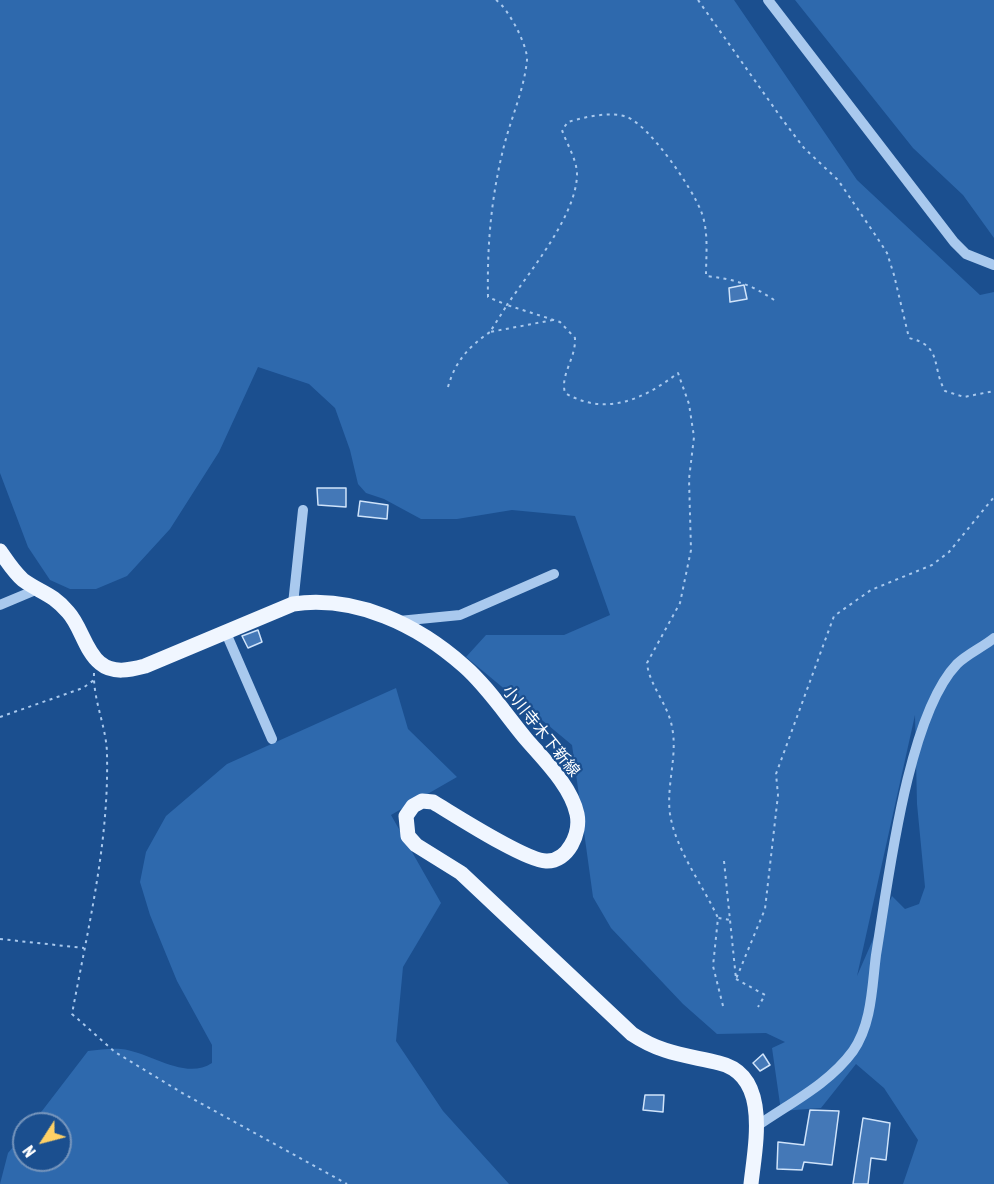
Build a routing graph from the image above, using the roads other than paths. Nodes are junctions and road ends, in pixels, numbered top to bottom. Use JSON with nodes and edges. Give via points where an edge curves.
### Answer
{"nodes":[{"id":1,"x":768,"y":0,"type":"edge"},
{"id":2,"x":994,"y":265,"type":"edge"},
{"id":3,"x":303,"y":510,"type":"dead end"},
{"id":4,"x":0,"y":551,"type":"edge"},
{"id":5,"x":554,"y":574,"type":"dead end"},
{"id":6,"x":38,"y":589,"type":"junction"},
{"id":7,"x":293,"y":604,"type":"junction"},
{"id":8,"x":0,"y":605,"type":"edge"},
{"id":9,"x":395,"y":621,"type":"junction"},
{"id":10,"x":226,"y":633,"type":"junction"},
{"id":11,"x":994,"y":638,"type":"edge"},
{"id":12,"x":272,"y":739,"type":"dead end"},
{"id":13,"x":757,"y":1126,"type":"junction"},
{"id":14,"x":751,"y":1184,"type":"edge"}],
"edges":[{"from":1,"to":2,"type":"street","via":[[954,242],[966,254]]},
{"from":3,"to":7,"type":"street"},
{"from":4,"to":6,"type":"main road","via":[[13,571]]},
{"from":5,"to":9,"type":"street","via":[[460,615]]},
{"from":6,"to":8,"type":"street"},
{"from":6,"to":10,"type":"main road","name":"小川寺木下新線","via":[[52,595],[70,614],[95,657],[115,670],[130,670]]},
{"from":7,"to":9,"type":"main road","name":"小川寺木下新線","via":[[339,603]]},
{"from":7,"to":10,"type":"main road","name":"小川寺木下新線"},
{"from":9,"to":13,"type":"main road","name":"小川寺木下新線","via":[[422,634],[465,667],[553,771],[578,814],[574,843],[547,861],[529,856],[433,802],[422,801],[413,806],[406,816],[408,836],[461,873],[632,1035],[664,1052],[722,1063],[739,1073],[753,1093]]},
{"from":10,"to":12,"type":"street"},
{"from":11,"to":13,"type":"street","via":[[957,664],[927,717],[910,773],[889,873],[866,1026],[853,1050],[831,1076]]},
{"from":13,"to":14,"type":"main road","name":"小川寺木下新線"}]}
